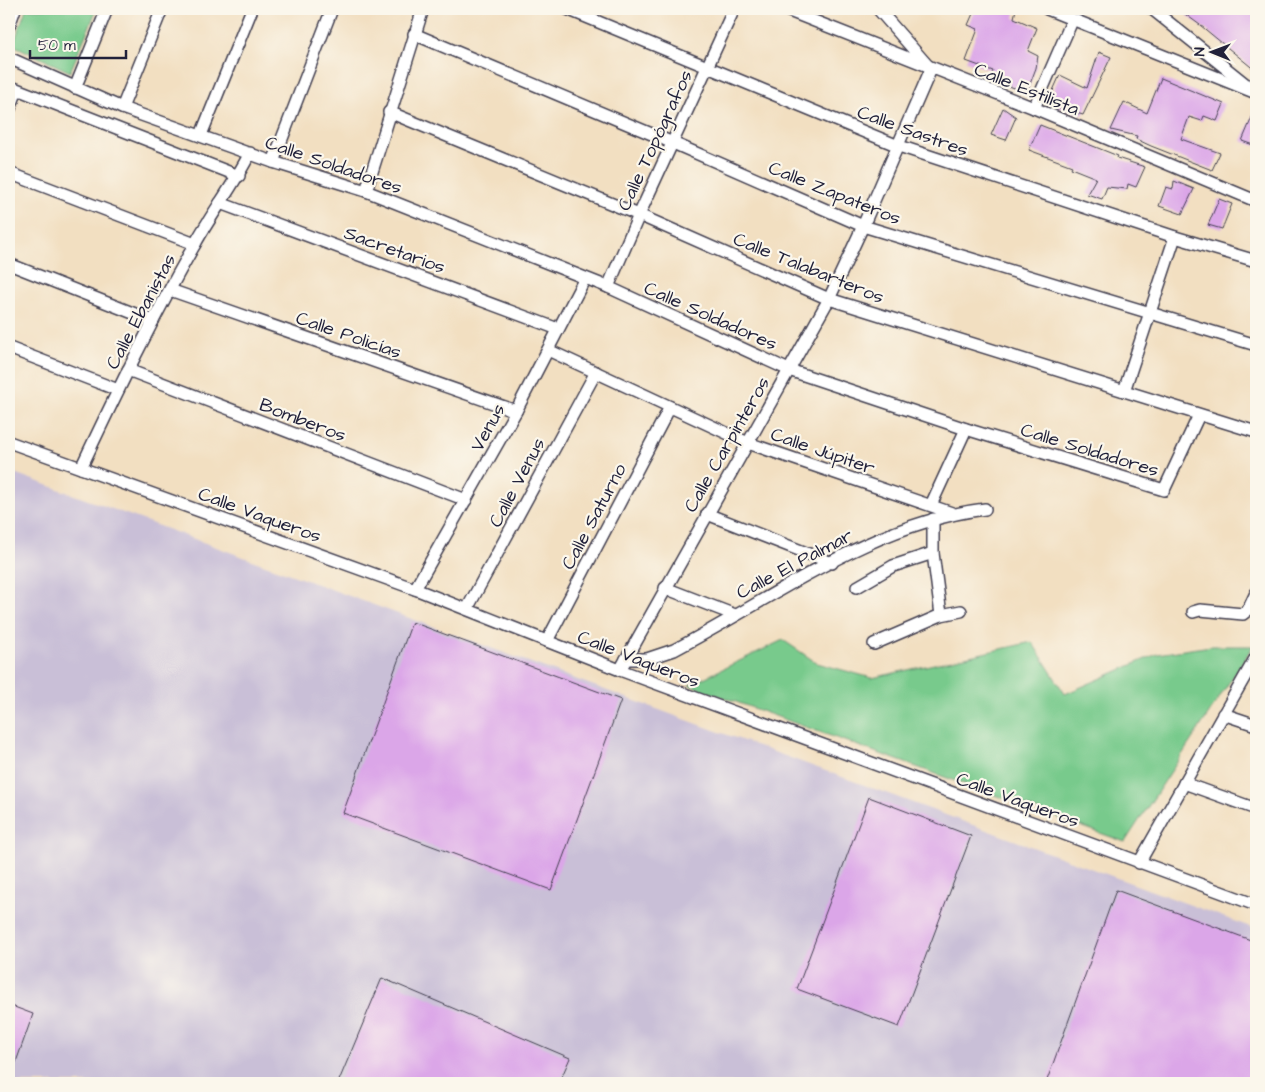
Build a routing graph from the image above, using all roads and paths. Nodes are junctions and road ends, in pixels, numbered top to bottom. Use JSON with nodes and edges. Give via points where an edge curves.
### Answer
{"nodes":[{"id":1,"x":15,"y":9,"type":"edge"},
{"id":2,"x":107,"y":9,"type":"edge"},
{"id":3,"x":162,"y":9,"type":"edge"},
{"id":4,"x":252,"y":9,"type":"edge"},
{"id":5,"x":332,"y":9,"type":"edge"},
{"id":6,"x":423,"y":9,"type":"edge"},
{"id":7,"x":567,"y":9,"type":"edge"},
{"id":8,"x":734,"y":9,"type":"edge"},
{"id":9,"x":784,"y":9,"type":"edge"},
{"id":10,"x":878,"y":9,"type":"edge"},
{"id":11,"x":1047,"y":9,"type":"edge"},
{"id":12,"x":1152,"y":9,"type":"edge"},
{"id":13,"x":1072,"y":21,"type":"junction"},
{"id":14,"x":9,"y":26,"type":"edge"},
{"id":15,"x":414,"y":34,"type":"junction"},
{"id":16,"x":9,"y":58,"type":"edge"},
{"id":17,"x":708,"y":67,"type":"junction"},
{"id":18,"x":931,"y":69,"type":"junction"},
{"id":19,"x":13,"y":88,"type":"edge"},
{"id":20,"x":75,"y":88,"type":"junction"},
{"id":21,"x":1256,"y":93,"type":"edge"},
{"id":22,"x":122,"y":108,"type":"junction"},
{"id":23,"x":1034,"y":108,"type":"junction"},
{"id":24,"x":9,"y":111,"type":"edge"},
{"id":25,"x":389,"y":112,"type":"junction"},
{"id":26,"x":201,"y":135,"type":"junction"},
{"id":27,"x":673,"y":143,"type":"junction"},
{"id":28,"x":896,"y":146,"type":"junction"},
{"id":29,"x":250,"y":153,"type":"junction"},
{"id":30,"x":273,"y":162,"type":"junction"},
{"id":31,"x":9,"y":174,"type":"edge"},
{"id":32,"x":238,"y":176,"type":"junction"},
{"id":33,"x":366,"y":191,"type":"junction"},
{"id":34,"x":1256,"y":201,"type":"edge"},
{"id":35,"x":220,"y":203,"type":"junction"},
{"id":36,"x":639,"y":214,"type":"junction"},
{"id":37,"x":863,"y":226,"type":"junction"},
{"id":38,"x":1175,"y":237,"type":"junction"},
{"id":39,"x":195,"y":244,"type":"junction"},
{"id":40,"x":1255,"y":257,"type":"edge"},
{"id":41,"x":9,"y":264,"type":"edge"},
{"id":42,"x":584,"y":280,"type":"junction"},
{"id":43,"x":608,"y":287,"type":"junction"},
{"id":44,"x":170,"y":290,"type":"junction"},
{"id":45,"x":829,"y":298,"type":"junction"},
{"id":46,"x":1151,"y":313,"type":"junction"},
{"id":47,"x":154,"y":322,"type":"junction"},
{"id":48,"x":558,"y":328,"type":"junction"},
{"id":49,"x":1256,"y":344,"type":"edge"},
{"id":50,"x":9,"y":348,"type":"edge"},
{"id":51,"x":548,"y":350,"type":"junction"},
{"id":52,"x":128,"y":370,"type":"junction"},
{"id":53,"x":789,"y":370,"type":"junction"},
{"id":54,"x":596,"y":372,"type":"junction"},
{"id":55,"x":118,"y":390,"type":"junction"},
{"id":56,"x":1124,"y":391,"type":"junction"},
{"id":57,"x":670,"y":407,"type":"junction"},
{"id":58,"x":516,"y":411,"type":"junction"},
{"id":59,"x":1199,"y":415,"type":"junction"},
{"id":60,"x":966,"y":429,"type":"junction"},
{"id":61,"x":1256,"y":432,"type":"edge"},
{"id":62,"x":9,"y":442,"type":"edge"},
{"id":63,"x":748,"y":443,"type":"junction"},
{"id":64,"x":81,"y":468,"type":"junction"},
{"id":65,"x":466,"y":500,"type":"junction"},
{"id":66,"x":931,"y":505,"type":"junction"},
{"id":67,"x":985,"y":509,"type":"dead end"},
{"id":68,"x":952,"y":513,"type":"junction"},
{"id":69,"x":706,"y":514,"type":"junction"},
{"id":70,"x":933,"y":519,"type":"junction"},
{"id":71,"x":933,"y":553,"type":"junction"},
{"id":72,"x":832,"y":563,"type":"junction"},
{"id":73,"x":857,"y":587,"type":"dead end"},
{"id":74,"x":665,"y":588,"type":"junction"},
{"id":75,"x":415,"y":589,"type":"junction"},
{"id":76,"x":1256,"y":594,"type":"edge"},
{"id":77,"x":467,"y":609,"type":"junction"},
{"id":78,"x":962,"y":611,"type":"dead end"},
{"id":79,"x":1193,"y":612,"type":"dead end"},
{"id":80,"x":734,"y":615,"type":"junction"},
{"id":81,"x":942,"y":615,"type":"junction"},
{"id":82,"x":547,"y":641,"type":"junction"},
{"id":83,"x":874,"y":644,"type":"dead end"},
{"id":84,"x":1256,"y":657,"type":"edge"},
{"id":85,"x":626,"y":659,"type":"junction"},
{"id":86,"x":620,"y":670,"type":"junction"},
{"id":87,"x":1223,"y":714,"type":"junction"},
{"id":88,"x":1256,"y":725,"type":"edge"},
{"id":89,"x":1184,"y":783,"type":"junction"},
{"id":90,"x":1256,"y":809,"type":"edge"},
{"id":91,"x":1139,"y":863,"type":"junction"},
{"id":92,"x":1256,"y":905,"type":"edge"}],
"edges":[{"from":1,"to":14,"type":"street"},
{"from":2,"to":20,"type":"street"},
{"from":3,"to":22,"type":"street"},
{"from":4,"to":26,"type":"street"},
{"from":5,"to":30,"type":"street"},
{"from":6,"to":15,"type":"street"},
{"from":7,"to":17,"type":"street","name":"Calle Sastres"},
{"from":8,"to":17,"type":"street","name":"Calle Topógrafos"},
{"from":9,"to":18,"type":"street","name":"Calle Estilista"},
{"from":10,"to":18,"type":"street"},
{"from":11,"to":13,"type":"street"},
{"from":12,"to":21,"type":"street"},
{"from":13,"to":21,"type":"street"},
{"from":13,"to":23,"type":"street"},
{"from":15,"to":25,"type":"street"},
{"from":15,"to":27,"type":"street","name":"Calle Zapateros"},
{"from":16,"to":20,"type":"street","name":"Calle Soldadores"},
{"from":17,"to":27,"type":"street","name":"Calle Topógrafos"},
{"from":17,"to":28,"type":"street","name":"Calle Sastres"},
{"from":18,"to":23,"type":"street","name":"Calle Estilista"},
{"from":18,"to":28,"type":"street","name":"Calle Carpinteros"},
{"from":19,"to":24,"type":"street"},
{"from":19,"to":32,"type":"street"},
{"from":20,"to":22,"type":"street","name":"Calle Soldadores"},
{"from":22,"to":26,"type":"street","name":"Calle Soldadores"},
{"from":23,"to":34,"type":"street","name":"Calle Estilista"},
{"from":25,"to":33,"type":"street"},
{"from":25,"to":36,"type":"street","name":"Calle Talabarteros"},
{"from":26,"to":29,"type":"street","name":"Calle Soldadores"},
{"from":27,"to":36,"type":"street","name":"Calle Topógrafos"},
{"from":27,"to":37,"type":"street","name":"Calle Zapateros"},
{"from":28,"to":37,"type":"street","name":"Calle Carpinteros"},
{"from":28,"to":38,"type":"street","name":"Calle Sastres"},
{"from":29,"to":30,"type":"street","name":"Calle Soldadores"},
{"from":29,"to":32,"type":"street","name":"Calle Soldadores"},
{"from":30,"to":33,"type":"street","name":"Calle Soldadores"},
{"from":31,"to":39,"type":"street"},
{"from":32,"to":35,"type":"street","name":"Calle Ebanistas"},
{"from":33,"to":42,"type":"street","name":"Calle Soldadores"},
{"from":35,"to":39,"type":"street","name":"Calle Ebanistas"},
{"from":35,"to":48,"type":"street","name":"Sacretarios"},
{"from":36,"to":43,"type":"street","name":"Calle Topógrafos"},
{"from":36,"to":45,"type":"street","name":"Calle Talabarteros"},
{"from":37,"to":45,"type":"street","name":"Calle Carpinteros"},
{"from":37,"to":46,"type":"street","name":"Calle Zapateros"},
{"from":38,"to":40,"type":"street","name":"Calle Sastres"},
{"from":38,"to":46,"type":"street"},
{"from":39,"to":44,"type":"street","name":"Calle Ebanistas"},
{"from":41,"to":47,"type":"street"},
{"from":42,"to":43,"type":"street","name":"Calle Soldadores"},
{"from":42,"to":48,"type":"street","name":"Venus"},
{"from":43,"to":53,"type":"street","name":"Calle Soldadores"},
{"from":44,"to":47,"type":"street","name":"Calle Ebanistas"},
{"from":44,"to":58,"type":"street","name":"Calle Policías"},
{"from":45,"to":53,"type":"street","name":"Calle Carpinteros"},
{"from":45,"to":56,"type":"street","name":"Calle Talabarteros"},
{"from":46,"to":49,"type":"street","name":"Calle Zapateros"},
{"from":46,"to":56,"type":"street"},
{"from":47,"to":52,"type":"street","name":"Calle Ebanistas"},
{"from":48,"to":51,"type":"street","name":"Venus"},
{"from":50,"to":55,"type":"street"},
{"from":51,"to":54,"type":"street","name":"Calle Júpiter"},
{"from":51,"to":58,"type":"street","name":"Venus"},
{"from":52,"to":55,"type":"street","name":"Calle Ebanistas"},
{"from":52,"to":65,"type":"street","name":"Bomberos"},
{"from":53,"to":60,"type":"street","name":"Calle Soldadores"},
{"from":53,"to":63,"type":"street","name":"Calle Carpinteros"},
{"from":54,"to":57,"type":"street","name":"Calle Júpiter"},
{"from":54,"to":77,"type":"street","name":"Calle Venus"},
{"from":55,"to":64,"type":"street","name":"Calle Ebanistas"},
{"from":56,"to":59,"type":"street","name":"Calle Talabarteros"},
{"from":57,"to":63,"type":"street","name":"Calle Júpiter"},
{"from":57,"to":82,"type":"street","name":"Calle Saturno"},
{"from":58,"to":65,"type":"street","name":"Venus"},
{"from":59,"to":60,"type":"street","name":"Calle Soldadores","via":[[1164,490]]},
{"from":59,"to":61,"type":"street","name":"Calle Talabarteros"},
{"from":60,"to":66,"type":"street"},
{"from":62,"to":64,"type":"street","name":"Calle Vaqueros"},
{"from":63,"to":66,"type":"street","name":"Calle Júpiter"},
{"from":63,"to":69,"type":"street","name":"Calle Carpinteros"},
{"from":64,"to":75,"type":"street","name":"Calle Vaqueros"},
{"from":65,"to":75,"type":"street","name":"Venus"},
{"from":66,"to":68,"type":"street","name":"Calle Júpiter"},
{"from":67,"to":68,"type":"street","name":"Calle El Palmar"},
{"from":68,"to":70,"type":"street","name":"Calle El Palmar"},
{"from":69,"to":72,"type":"street"},
{"from":69,"to":74,"type":"street","name":"Calle Carpinteros"},
{"from":70,"to":71,"type":"street"},
{"from":70,"to":72,"type":"street","name":"Calle El Palmar","via":[[894,533]]},
{"from":71,"to":73,"type":"street","via":[[893,566]]},
{"from":71,"to":81,"type":"street"},
{"from":72,"to":80,"type":"street","name":"Calle El Palmar"},
{"from":74,"to":80,"type":"street"},
{"from":74,"to":85,"type":"street","name":"Calle Carpinteros"},
{"from":75,"to":77,"type":"street","name":"Calle Vaqueros"},
{"from":76,"to":79,"type":"street","via":[[1248,610],[1242,614]]},
{"from":77,"to":82,"type":"street","name":"Calle Vaqueros"},
{"from":78,"to":81,"type":"street"},
{"from":80,"to":85,"type":"street","name":"Calle El Palmar","via":[[674,650],[647,659]]},
{"from":81,"to":83,"type":"street"},
{"from":82,"to":86,"type":"street","name":"Calle Vaqueros"},
{"from":84,"to":87,"type":"street"},
{"from":85,"to":86,"type":"street","name":"Calle Carpinteros"},
{"from":86,"to":91,"type":"street","name":"Calle Vaqueros"},
{"from":87,"to":88,"type":"street"},
{"from":87,"to":89,"type":"street"},
{"from":89,"to":90,"type":"street"},
{"from":89,"to":91,"type":"street"},
{"from":91,"to":92,"type":"street","name":"Calle Vaqueros"}]}
